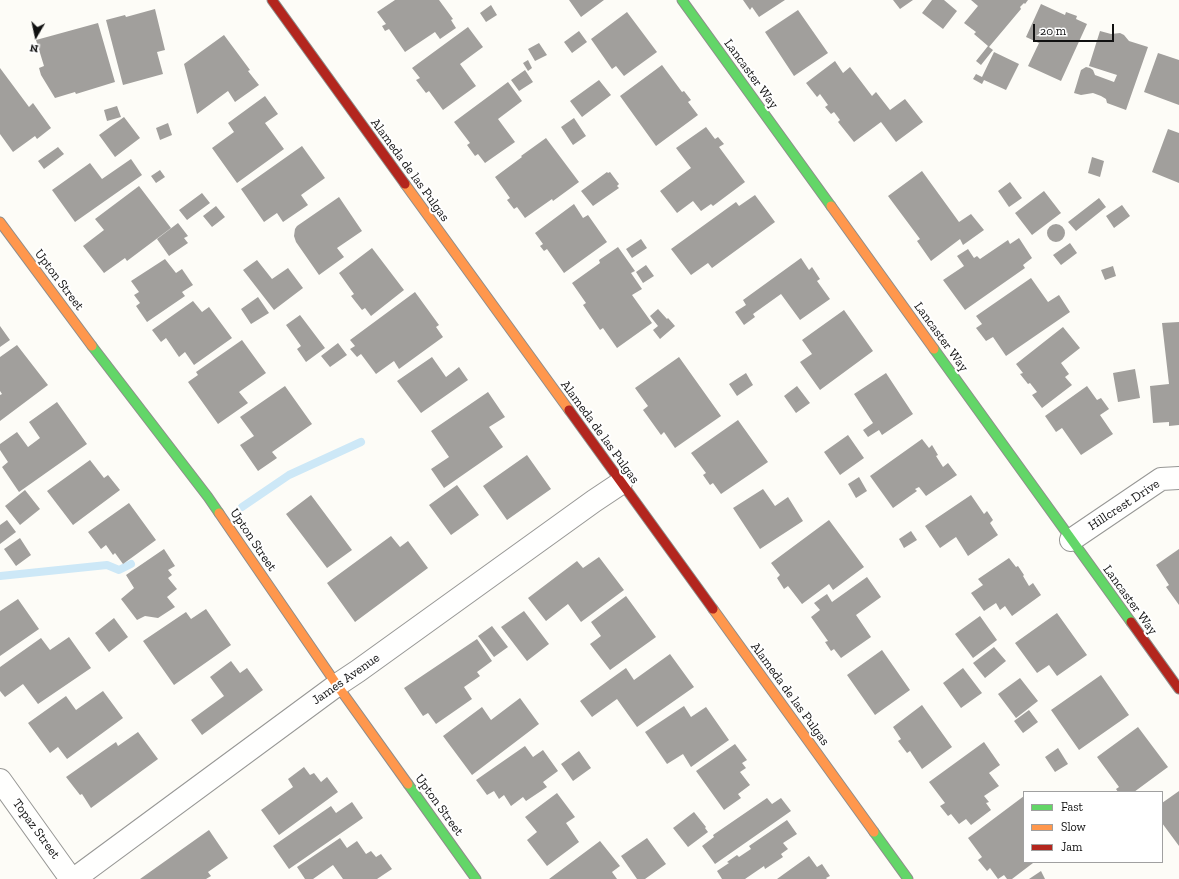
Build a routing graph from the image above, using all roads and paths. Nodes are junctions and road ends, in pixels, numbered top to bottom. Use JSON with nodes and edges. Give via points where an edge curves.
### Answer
{"nodes":[{"id":1,"x":272,"y":0,"type":"edge"},
{"id":2,"x":682,"y":0,"type":"edge"},
{"id":3,"x":0,"y":222,"type":"edge"},
{"id":4,"x":1179,"y":478,"type":"edge"},
{"id":5,"x":621,"y":483,"type":"junction"},
{"id":6,"x":1071,"y":540,"type":"junction"},
{"id":7,"x":337,"y":685,"type":"junction"},
{"id":8,"x":1179,"y":689,"type":"edge"},
{"id":9,"x":0,"y":780,"type":"edge"},
{"id":10,"x":71,"y":879,"type":"edge"},
{"id":11,"x":74,"y":879,"type":"edge"},
{"id":12,"x":476,"y":879,"type":"edge"},
{"id":13,"x":908,"y":879,"type":"edge"}],
"edges":[{"from":1,"to":5,"type":"street","name":"Alameda de las Pulgas"},
{"from":2,"to":6,"type":"street","name":"Lancaster Way"},
{"from":3,"to":7,"type":"street","name":"Upton Street","via":[[208,497]]},
{"from":4,"to":6,"type":"street","name":"Hillcrest Drive","via":[[1161,479]]},
{"from":5,"to":7,"type":"street","name":"James Avenue"},
{"from":5,"to":13,"type":"street","name":"Alameda de las Pulgas"},
{"from":6,"to":8,"type":"street","name":"Lancaster Way"},
{"from":7,"to":11,"type":"street","name":"James Avenue"},
{"from":7,"to":12,"type":"street","name":"Upton Street"},
{"from":9,"to":10,"type":"street","name":"Topaz Street"}]}
